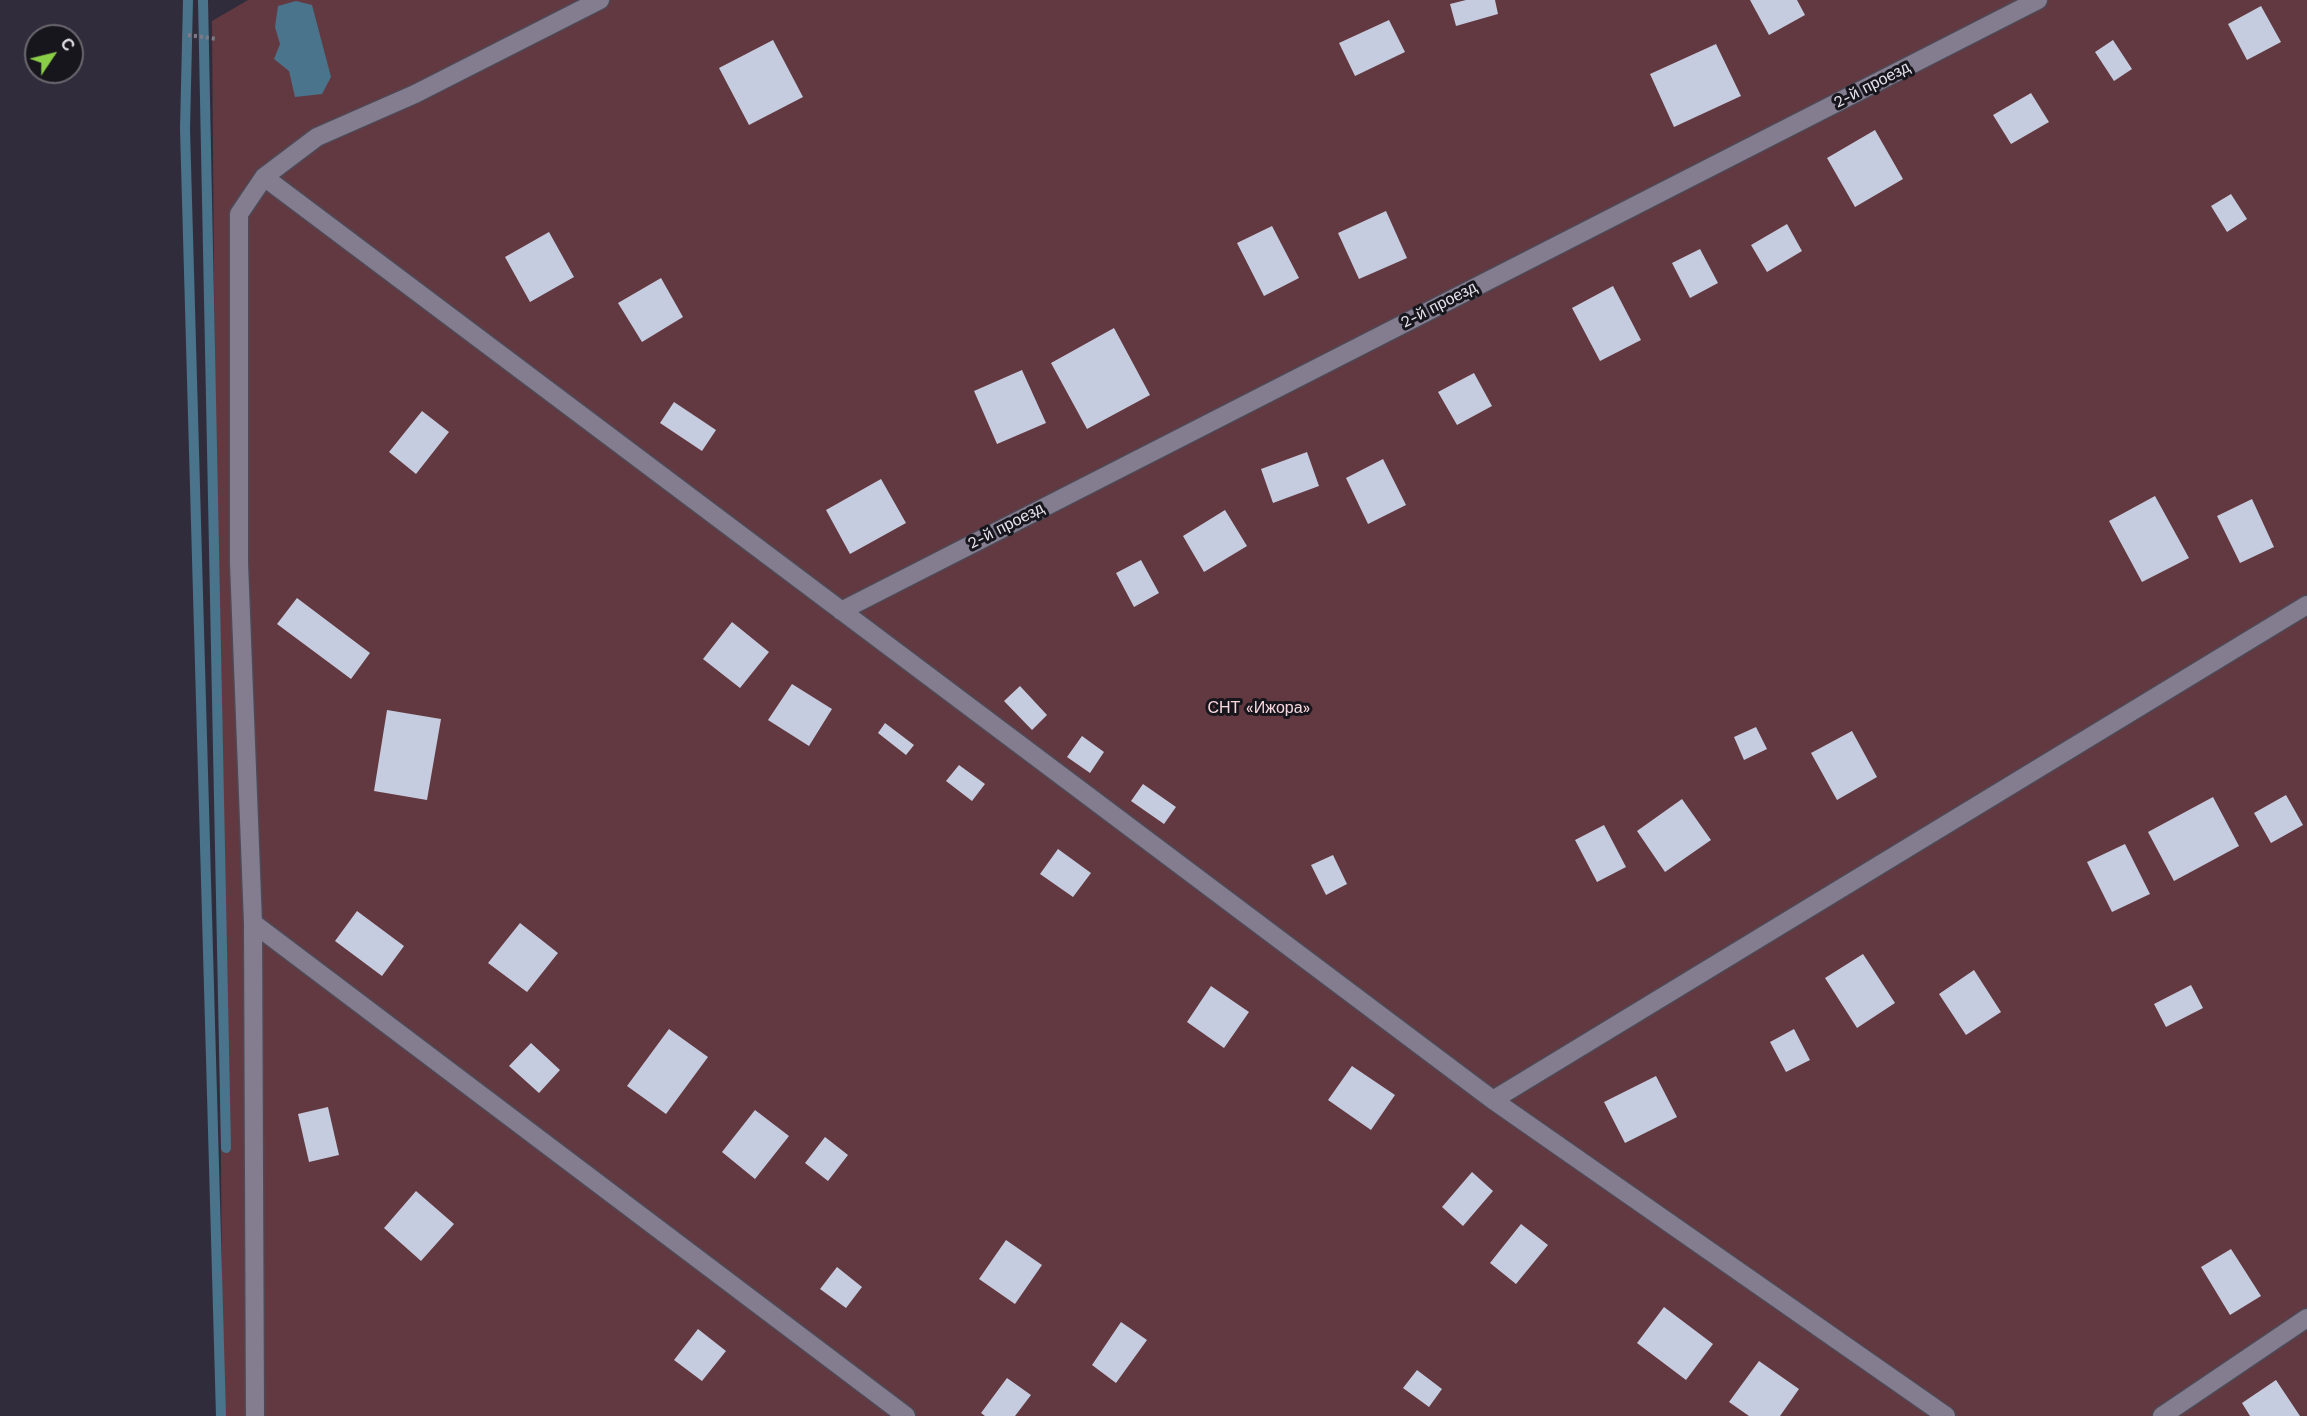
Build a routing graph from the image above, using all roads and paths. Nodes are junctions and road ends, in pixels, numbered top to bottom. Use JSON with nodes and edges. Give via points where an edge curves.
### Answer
{"nodes":[{"id":1,"x":600,"y":0,"type":"edge"},
{"id":2,"x":2038,"y":0,"type":"edge"},
{"id":3,"x":188,"y":35,"type":"dead end"},
{"id":4,"x":217,"y":39,"type":"dead end"},
{"id":5,"x":264,"y":177,"type":"junction"},
{"id":6,"x":2307,"y":606,"type":"edge"},
{"id":7,"x":841,"y":611,"type":"junction"},
{"id":8,"x":253,"y":923,"type":"junction"},
{"id":9,"x":1493,"y":1100,"type":"junction"},
{"id":10,"x":2307,"y":1318,"type":"edge"},
{"id":11,"x":255,"y":1416,"type":"edge"},
{"id":12,"x":906,"y":1416,"type":"edge"},
{"id":13,"x":1946,"y":1416,"type":"edge"},
{"id":14,"x":2162,"y":1416,"type":"edge"}],
"edges":[{"from":1,"to":5,"type":"street","via":[[415,94],[316,137]]},
{"from":2,"to":7,"type":"street","name":"2-й проезд"},
{"from":3,"to":4,"type":"path"},
{"from":5,"to":7,"type":"street"},
{"from":5,"to":8,"type":"street","via":[[239,214],[239,563]]},
{"from":6,"to":9,"type":"street"},
{"from":7,"to":9,"type":"street"},
{"from":8,"to":11,"type":"street"},
{"from":8,"to":12,"type":"street"},
{"from":9,"to":13,"type":"street"},
{"from":10,"to":14,"type":"street"}]}
